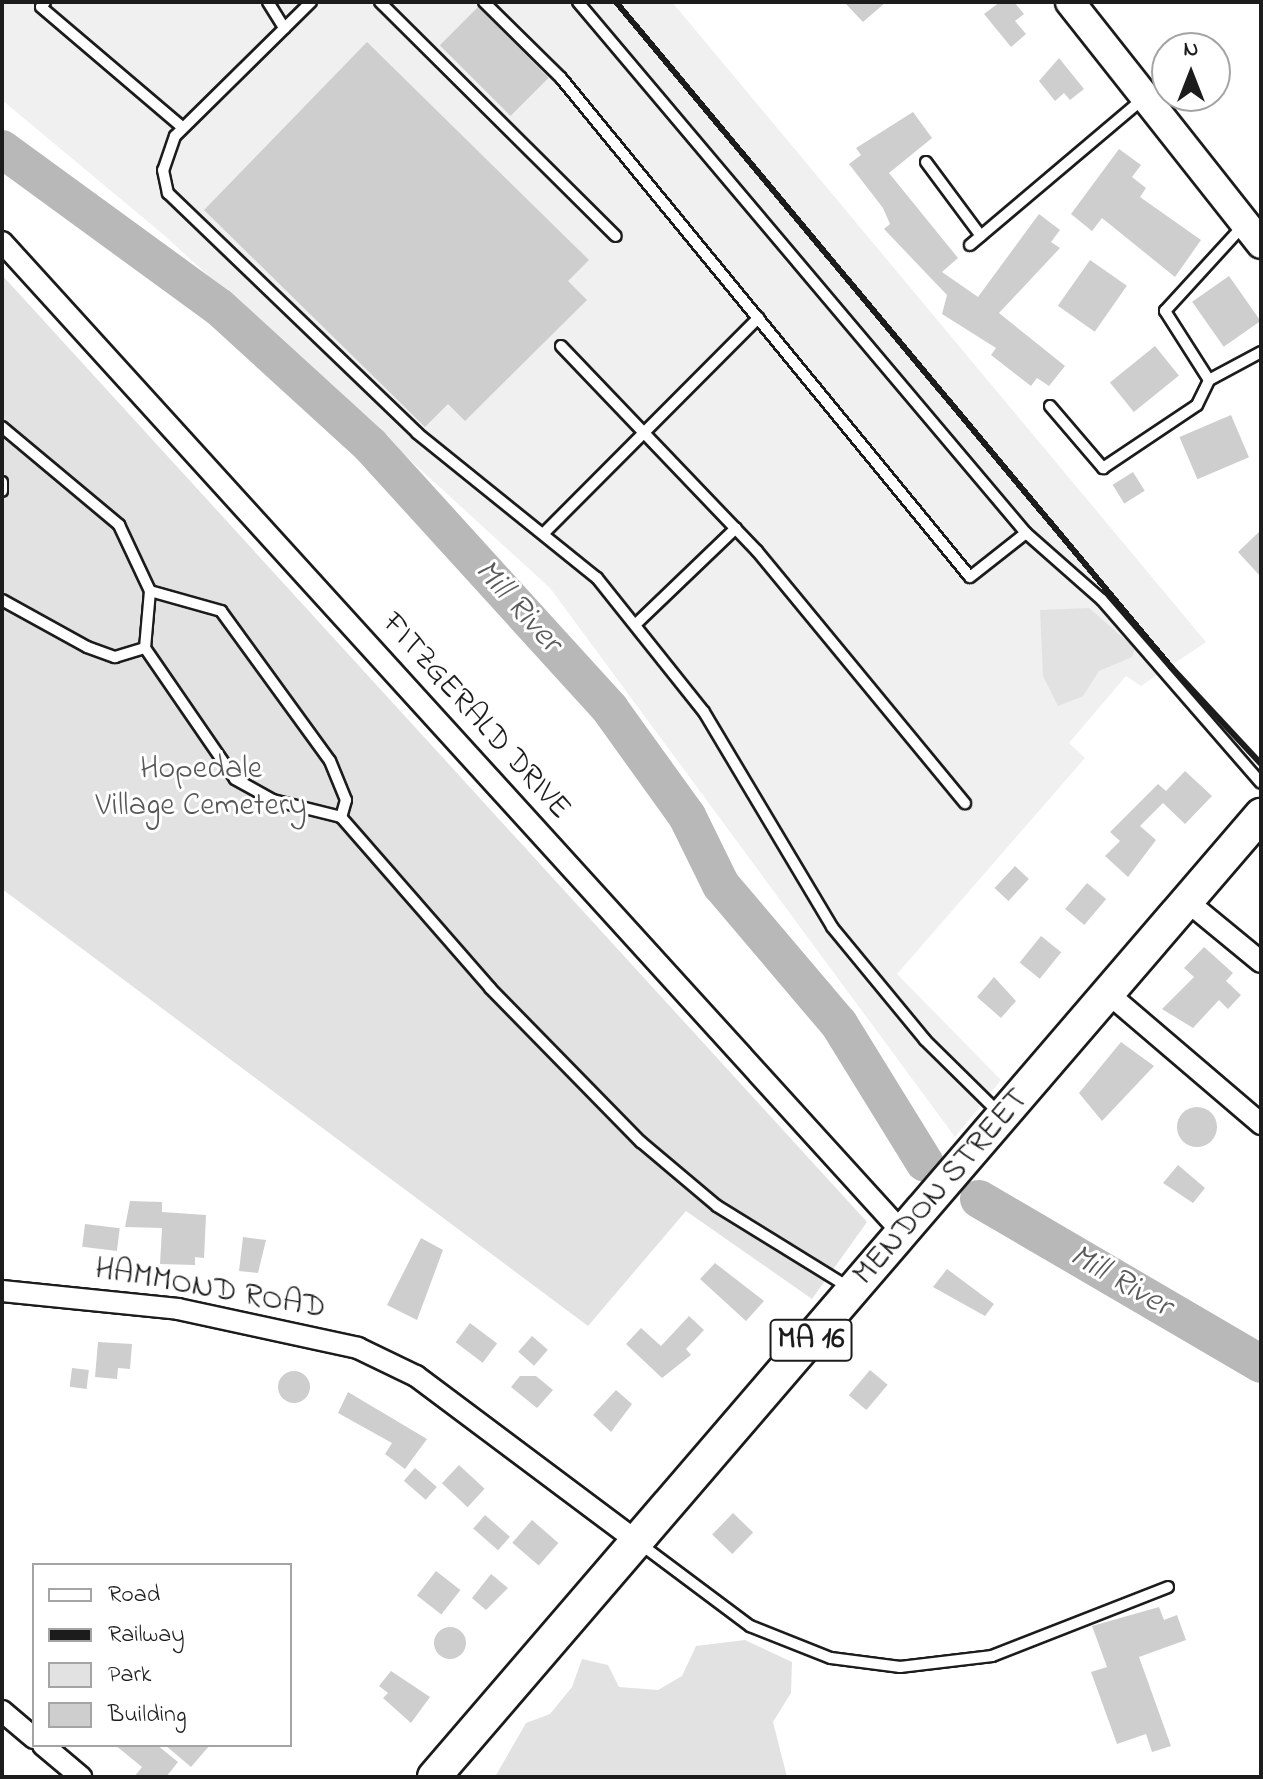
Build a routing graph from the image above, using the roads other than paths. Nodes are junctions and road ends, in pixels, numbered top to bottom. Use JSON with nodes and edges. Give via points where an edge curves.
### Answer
{"nodes":[{"id":1,"x":45,"y":2,"type":"edge"},
{"id":2,"x":268,"y":2,"type":"edge"},
{"id":3,"x":311,"y":2,"type":"edge"},
{"id":4,"x":380,"y":2,"type":"edge"},
{"id":5,"x":484,"y":2,"type":"edge"},
{"id":6,"x":578,"y":2,"type":"edge"},
{"id":7,"x":1070,"y":2,"type":"edge"},
{"id":8,"x":284,"y":28,"type":"junction"},
{"id":9,"x":1146,"y":96,"type":"junction"},
{"id":10,"x":182,"y":127,"type":"junction"},
{"id":11,"x":926,"y":162,"type":"dead end"},
{"id":12,"x":1253,"y":234,"type":"edge"},
{"id":13,"x":616,"y":236,"type":"dead end"},
{"id":14,"x":981,"y":236,"type":"junction"},
{"id":15,"x":2,"y":242,"type":"edge"},
{"id":16,"x":970,"y":245,"type":"dead end"},
{"id":17,"x":758,"y":318,"type":"junction"},
{"id":18,"x":561,"y":346,"type":"dead end"},
{"id":19,"x":1261,"y":352,"type":"edge"},
{"id":20,"x":1209,"y":380,"type":"junction"},
{"id":21,"x":1050,"y":406,"type":"dead end"},
{"id":22,"x":2,"y":427,"type":"edge"},
{"id":23,"x":645,"y":432,"type":"junction"},
{"id":24,"x":2,"y":482,"type":"edge"},
{"id":25,"x":2,"y":491,"type":"edge"},
{"id":26,"x":736,"y":528,"type":"junction"},
{"id":27,"x":546,"y":531,"type":"junction"},
{"id":28,"x":1026,"y":533,"type":"junction"},
{"id":29,"x":150,"y":591,"type":"junction"},
{"id":30,"x":2,"y":600,"type":"edge"},
{"id":31,"x":637,"y":623,"type":"junction"},
{"id":32,"x":145,"y":648,"type":"junction"},
{"id":33,"x":1261,"y":783,"type":"edge"},
{"id":34,"x":965,"y":803,"type":"dead end"},
{"id":35,"x":1261,"y":815,"type":"edge"},
{"id":36,"x":341,"y":817,"type":"junction"},
{"id":37,"x":1188,"y":902,"type":"junction"},
{"id":38,"x":1261,"y":962,"type":"edge"},
{"id":39,"x":1110,"y":995,"type":"junction"},
{"id":40,"x":1003,"y":1117,"type":"junction"},
{"id":41,"x":1261,"y":1124,"type":"edge"},
{"id":42,"x":903,"y":1233,"type":"junction"},
{"id":43,"x":854,"y":1290,"type":"junction"},
{"id":44,"x":2,"y":1291,"type":"edge"},
{"id":45,"x":635,"y":1540,"type":"junction"},
{"id":46,"x":1168,"y":1587,"type":"dead end"},
{"id":47,"x":2,"y":1711,"type":"edge"},
{"id":48,"x":32,"y":1736,"type":"edge"},
{"id":49,"x":45,"y":1747,"type":"edge"},
{"id":50,"x":81,"y":1777,"type":"edge"},
{"id":51,"x":434,"y":1777,"type":"edge"}],
"edges":[{"from":1,"to":10,"type":"lane","via":[[41,7]]},
{"from":2,"to":8,"type":"lane"},
{"from":3,"to":8,"type":"lane"},
{"from":4,"to":13,"type":"lane"},
{"from":5,"to":17,"type":"lane","via":[[561,78]]},
{"from":6,"to":28,"type":"lane"},
{"from":7,"to":9,"type":"street"},
{"from":8,"to":10,"type":"lane"},
{"from":9,"to":12,"type":"street"},
{"from":9,"to":14,"type":"lane"},
{"from":10,"to":27,"type":"lane","via":[[163,170],[176,205],[417,433]]},
{"from":11,"to":14,"type":"lane"},
{"from":12,"to":20,"type":"lane","via":[[1170,297],[1165,311]]},
{"from":14,"to":16,"type":"lane"},
{"from":15,"to":42,"type":"street","name":"FITZGERALD DRIVE"},
{"from":17,"to":23,"type":"lane"},
{"from":17,"to":28,"type":"lane","via":[[970,577]]},
{"from":18,"to":23,"type":"lane"},
{"from":19,"to":20,"type":"lane"},
{"from":20,"to":21,"type":"lane","via":[[1197,405],[1103,468]]},
{"from":22,"to":29,"type":"lane","via":[[119,525]]},
{"from":23,"to":26,"type":"lane"},
{"from":23,"to":27,"type":"lane"},
{"from":24,"to":25,"type":"lane"},
{"from":26,"to":31,"type":"lane"},
{"from":26,"to":34,"type":"lane"},
{"from":27,"to":31,"type":"lane"},
{"from":28,"to":33,"type":"lane","via":[[1102,600]]},
{"from":29,"to":32,"type":"lane"},
{"from":29,"to":36,"type":"lane","via":[[221,611],[330,761],[346,800]]},
{"from":30,"to":32,"type":"lane","via":[[115,657]]},
{"from":31,"to":40,"type":"lane","via":[[718,733],[832,927],[925,1040]]},
{"from":32,"to":36,"type":"lane","via":[[235,779],[273,800]]},
{"from":35,"to":37,"type":"main road","name":"MENDON STREET","number":"MA 16"},
{"from":36,"to":43,"type":"lane","via":[[490,988],[641,1142],[717,1206]]},
{"from":37,"to":38,"type":"street"},
{"from":37,"to":39,"type":"main road","name":"MENDON STREET","number":"MA 16"},
{"from":39,"to":40,"type":"main road","name":"MENDON STREET","number":"MA 16"},
{"from":39,"to":41,"type":"street"},
{"from":40,"to":42,"type":"main road","name":"MENDON STREET","number":"MA 16"},
{"from":42,"to":43,"type":"main road","name":"MENDON STREET","number":"MA 16"},
{"from":43,"to":45,"type":"main road","name":"MENDON STREET","number":"MA 16"},
{"from":44,"to":45,"type":"street","name":"HAMMOND ROAD","via":[[194,1312],[358,1348],[416,1376]]},
{"from":45,"to":46,"type":"lane","via":[[750,1626],[831,1658],[900,1667],[992,1656]]},
{"from":45,"to":51,"type":"main road","name":"MENDON STREET","number":"MA 16"},
{"from":47,"to":48,"type":"street"},
{"from":49,"to":50,"type":"street"}]}
